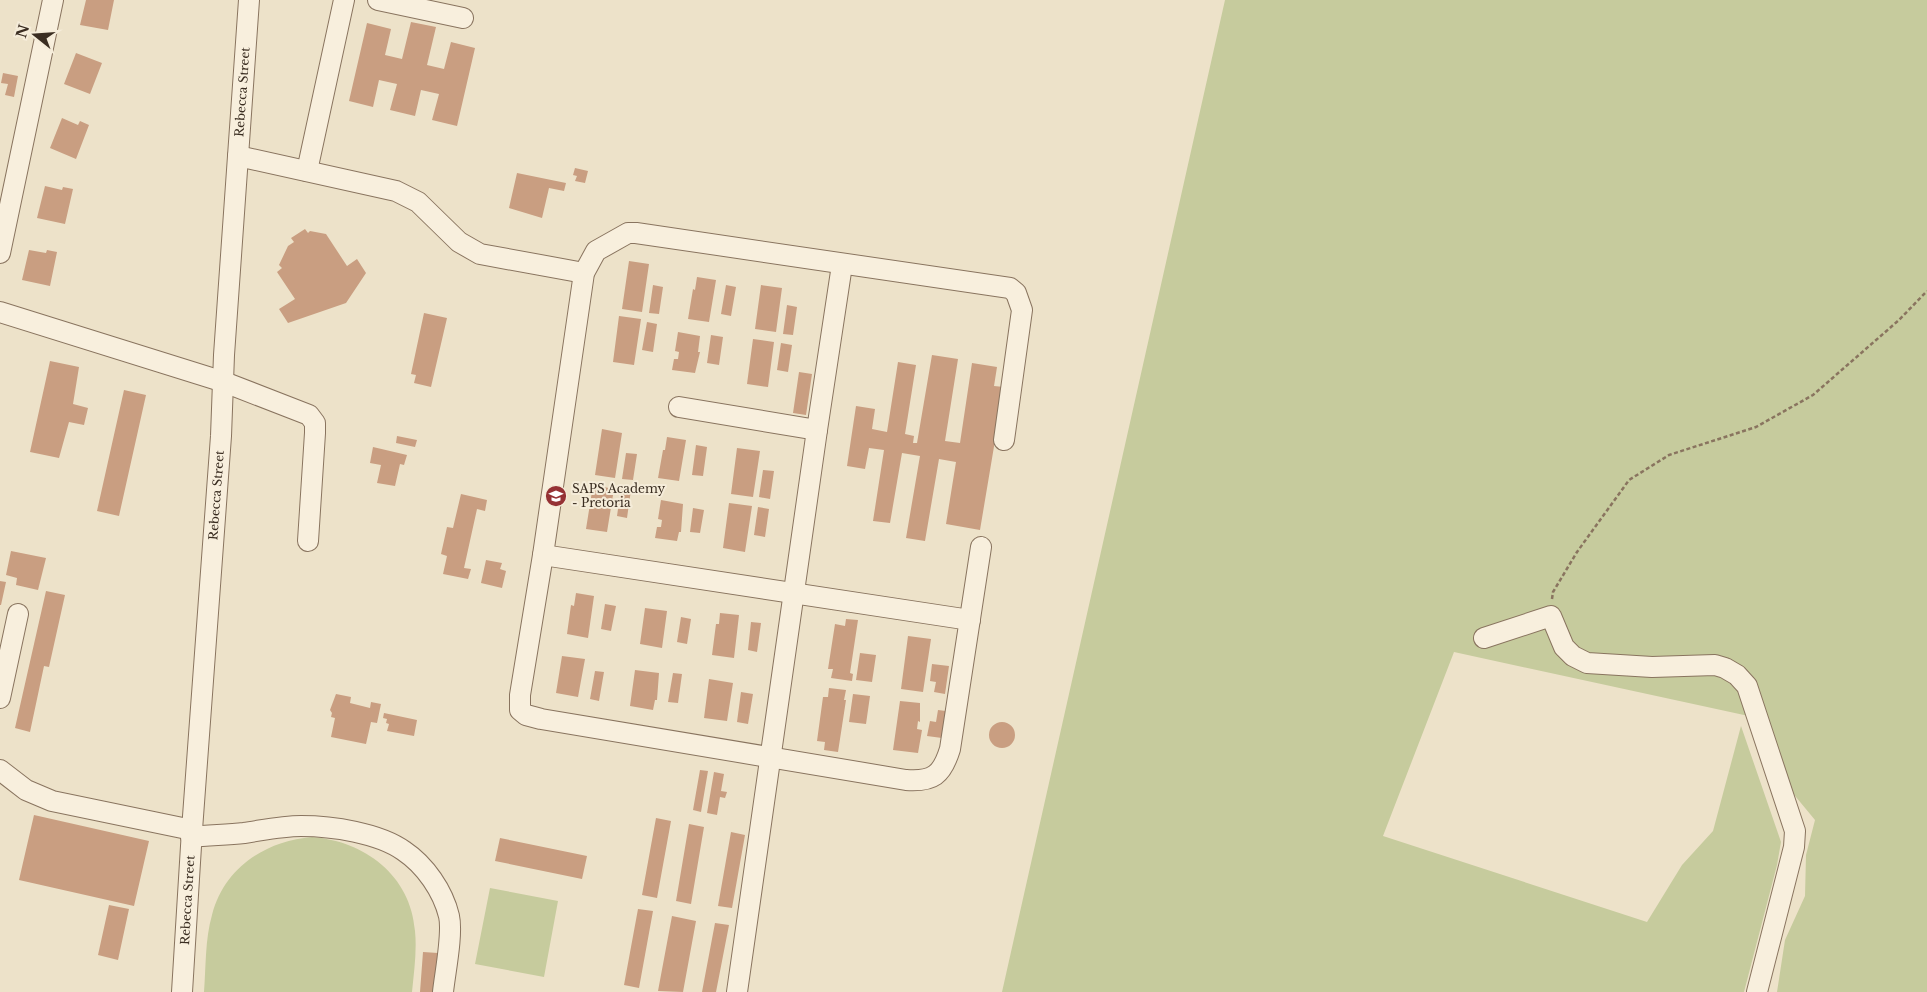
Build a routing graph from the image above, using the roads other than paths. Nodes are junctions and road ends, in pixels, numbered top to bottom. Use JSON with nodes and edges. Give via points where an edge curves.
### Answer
{"nodes":[{"id":1,"x":53,"y":0,"type":"edge"},
{"id":2,"x":249,"y":0,"type":"edge"},
{"id":3,"x":344,"y":0,"type":"edge"},
{"id":4,"x":378,"y":0,"type":"edge"},
{"id":5,"x":463,"y":18,"type":"dead end"},
{"id":6,"x":238,"y":156,"type":"junction"},
{"id":7,"x":307,"y":171,"type":"junction"},
{"id":8,"x":0,"y":252,"type":"edge"},
{"id":9,"x":842,"y":264,"type":"junction"},
{"id":10,"x":584,"y":273,"type":"junction"},
{"id":11,"x":0,"y":312,"type":"edge"},
{"id":12,"x":224,"y":382,"type":"junction"},
{"id":13,"x":679,"y":407,"type":"dead end"},
{"id":14,"x":817,"y":430,"type":"junction"},
{"id":15,"x":1004,"y":440,"type":"dead end"},
{"id":16,"x":308,"y":541,"type":"dead end"},
{"id":17,"x":981,"y":548,"type":"dead end"},
{"id":18,"x":543,"y":555,"type":"junction"},
{"id":19,"x":793,"y":594,"type":"junction"},
{"id":20,"x":18,"y":614,"type":"dead end"},
{"id":21,"x":970,"y":620,"type":"junction"},
{"id":22,"x":1484,"y":638,"type":"dead end"},
{"id":23,"x":0,"y":698,"type":"edge"},
{"id":24,"x":770,"y":756,"type":"junction"},
{"id":25,"x":0,"y":770,"type":"edge"},
{"id":26,"x":191,"y":833,"type":"junction"},
{"id":27,"x":182,"y":992,"type":"edge"},
{"id":28,"x":443,"y":992,"type":"edge"},
{"id":29,"x":738,"y":992,"type":"edge"},
{"id":30,"x":1757,"y":992,"type":"edge"}],
"edges":[{"from":1,"to":8,"type":"street"},
{"from":2,"to":6,"type":"street","name":"Rebecca Street"},
{"from":3,"to":7,"type":"street"},
{"from":4,"to":5,"type":"street"},
{"from":6,"to":7,"type":"street"},
{"from":6,"to":12,"type":"street","name":"Rebecca Street"},
{"from":7,"to":10,"type":"street","via":[[405,194],[418,202],[459,242],[480,254]]},
{"from":9,"to":10,"type":"street","via":[[631,232],[596,251]]},
{"from":9,"to":14,"type":"street"},
{"from":9,"to":15,"type":"street","via":[[1010,288],[1016,293],[1022,310]]},
{"from":10,"to":18,"type":"street"},
{"from":11,"to":12,"type":"street"},
{"from":12,"to":16,"type":"street","via":[[300,410],[315,423]]},
{"from":12,"to":26,"type":"street","name":"Rebecca Street"},
{"from":13,"to":14,"type":"street"},
{"from":14,"to":19,"type":"street"},
{"from":17,"to":21,"type":"street"},
{"from":18,"to":19,"type":"street"},
{"from":18,"to":24,"type":"street","via":[[520,696],[522,713],[541,719]]},
{"from":19,"to":21,"type":"street"},
{"from":19,"to":24,"type":"street"},
{"from":20,"to":23,"type":"street"},
{"from":21,"to":24,"type":"street","via":[[950,749],[945,765],[934,776],[906,780]]},
{"from":22,"to":30,"type":"street","via":[[1550,616],[1564,647],[1587,663],[1652,668],[1715,666],[1737,675],[1746,686],[1795,832],[1794,848]]},
{"from":24,"to":29,"type":"street"},
{"from":25,"to":26,"type":"street","via":[[26,790],[52,801]]},
{"from":26,"to":27,"type":"street","name":"Rebecca Street"},
{"from":26,"to":28,"type":"street","via":[[303,826],[354,832],[403,850],[423,867],[450,918]]}]}
